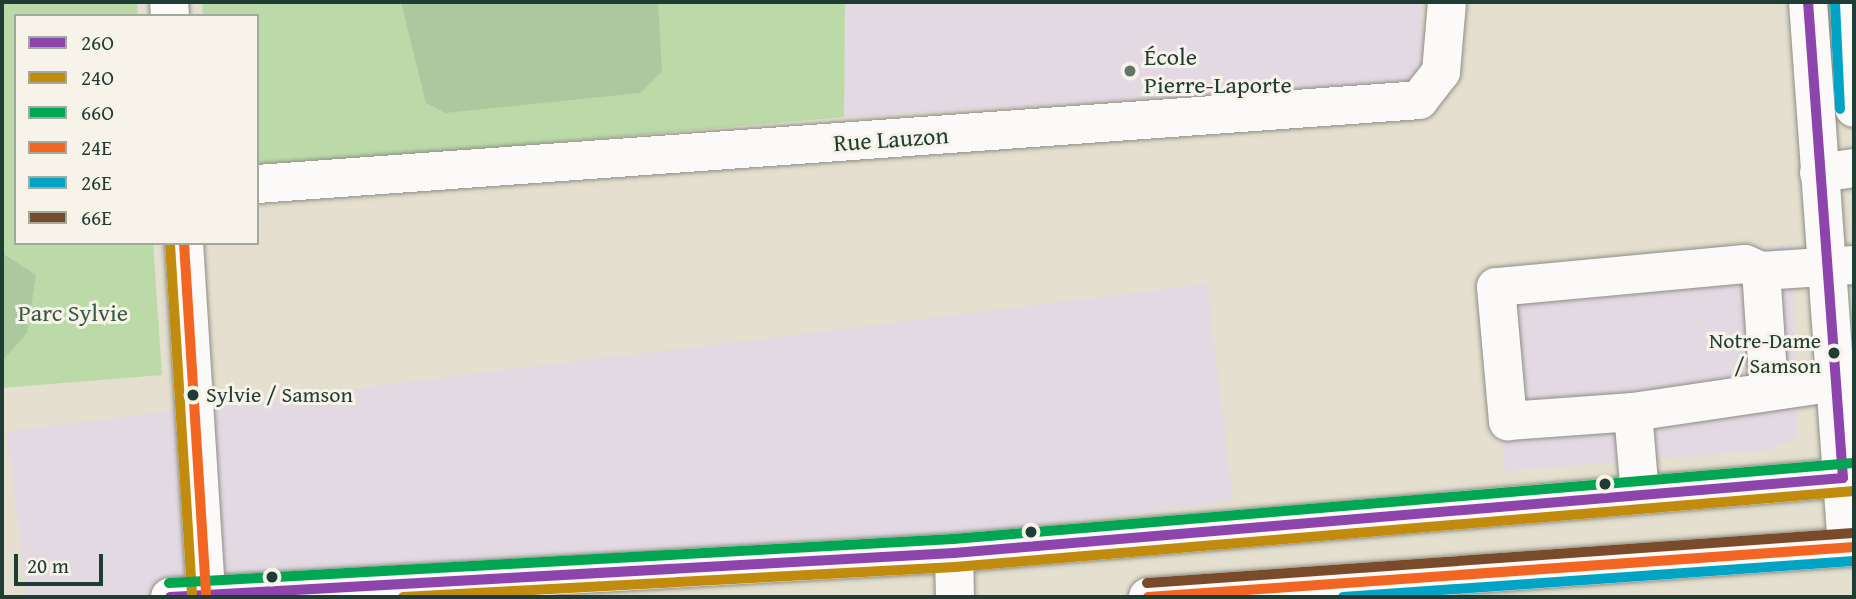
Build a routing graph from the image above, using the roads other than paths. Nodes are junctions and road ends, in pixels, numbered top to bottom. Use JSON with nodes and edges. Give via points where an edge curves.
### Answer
{"nodes":[{"id":1,"x":1447,"y":2,"type":"edge"},
{"id":2,"x":1808,"y":2,"type":"edge"},
{"id":3,"x":1851,"y":13,"type":"edge"},
{"id":4,"x":1854,"y":108,"type":"edge"},
{"id":5,"x":1836,"y":171,"type":"edge"},
{"id":6,"x":259,"y":184,"type":"edge"},
{"id":7,"x":184,"y":245,"type":"edge"},
{"id":8,"x":1840,"y":266,"type":"edge"},
{"id":9,"x":1761,"y":271,"type":"junction"},
{"id":10,"x":1835,"y":382,"type":"junction"},
{"id":11,"x":1769,"y":390,"type":"junction"},
{"id":12,"x":1633,"y":412,"type":"junction"},
{"id":13,"x":1849,"y":478,"type":"edge"},
{"id":14,"x":1640,"y":495,"type":"junction"},
{"id":15,"x":1851,"y":547,"type":"edge"},
{"id":16,"x":954,"y":552,"type":"junction"},
{"id":17,"x":194,"y":596,"type":"edge"},
{"id":18,"x":955,"y":597,"type":"edge"},
{"id":19,"x":1148,"y":597,"type":"edge"}],
"edges":[{"from":1,"to":6,"type":"street","name":"Rue Lauzon","via":[[1441,72],[1419,100]]},
{"from":2,"to":5,"type":"street"},
{"from":3,"to":4,"type":"street"},
{"from":5,"to":8,"type":"street"},
{"from":7,"to":17,"type":"street"},
{"from":8,"to":9,"type":"street"},
{"from":8,"to":10,"type":"street"},
{"from":9,"to":11,"type":"street"},
{"from":9,"to":12,"type":"street","via":[[1745,264],[1496,287],[1508,421]]},
{"from":10,"to":11,"type":"street"},
{"from":10,"to":13,"type":"street"},
{"from":11,"to":12,"type":"street"},
{"from":12,"to":14,"type":"street"},
{"from":13,"to":14,"type":"street"},
{"from":13,"to":15,"type":"street"},
{"from":14,"to":16,"type":"street"},
{"from":15,"to":19,"type":"street"},
{"from":16,"to":17,"type":"street"},
{"from":16,"to":18,"type":"street"}]}
